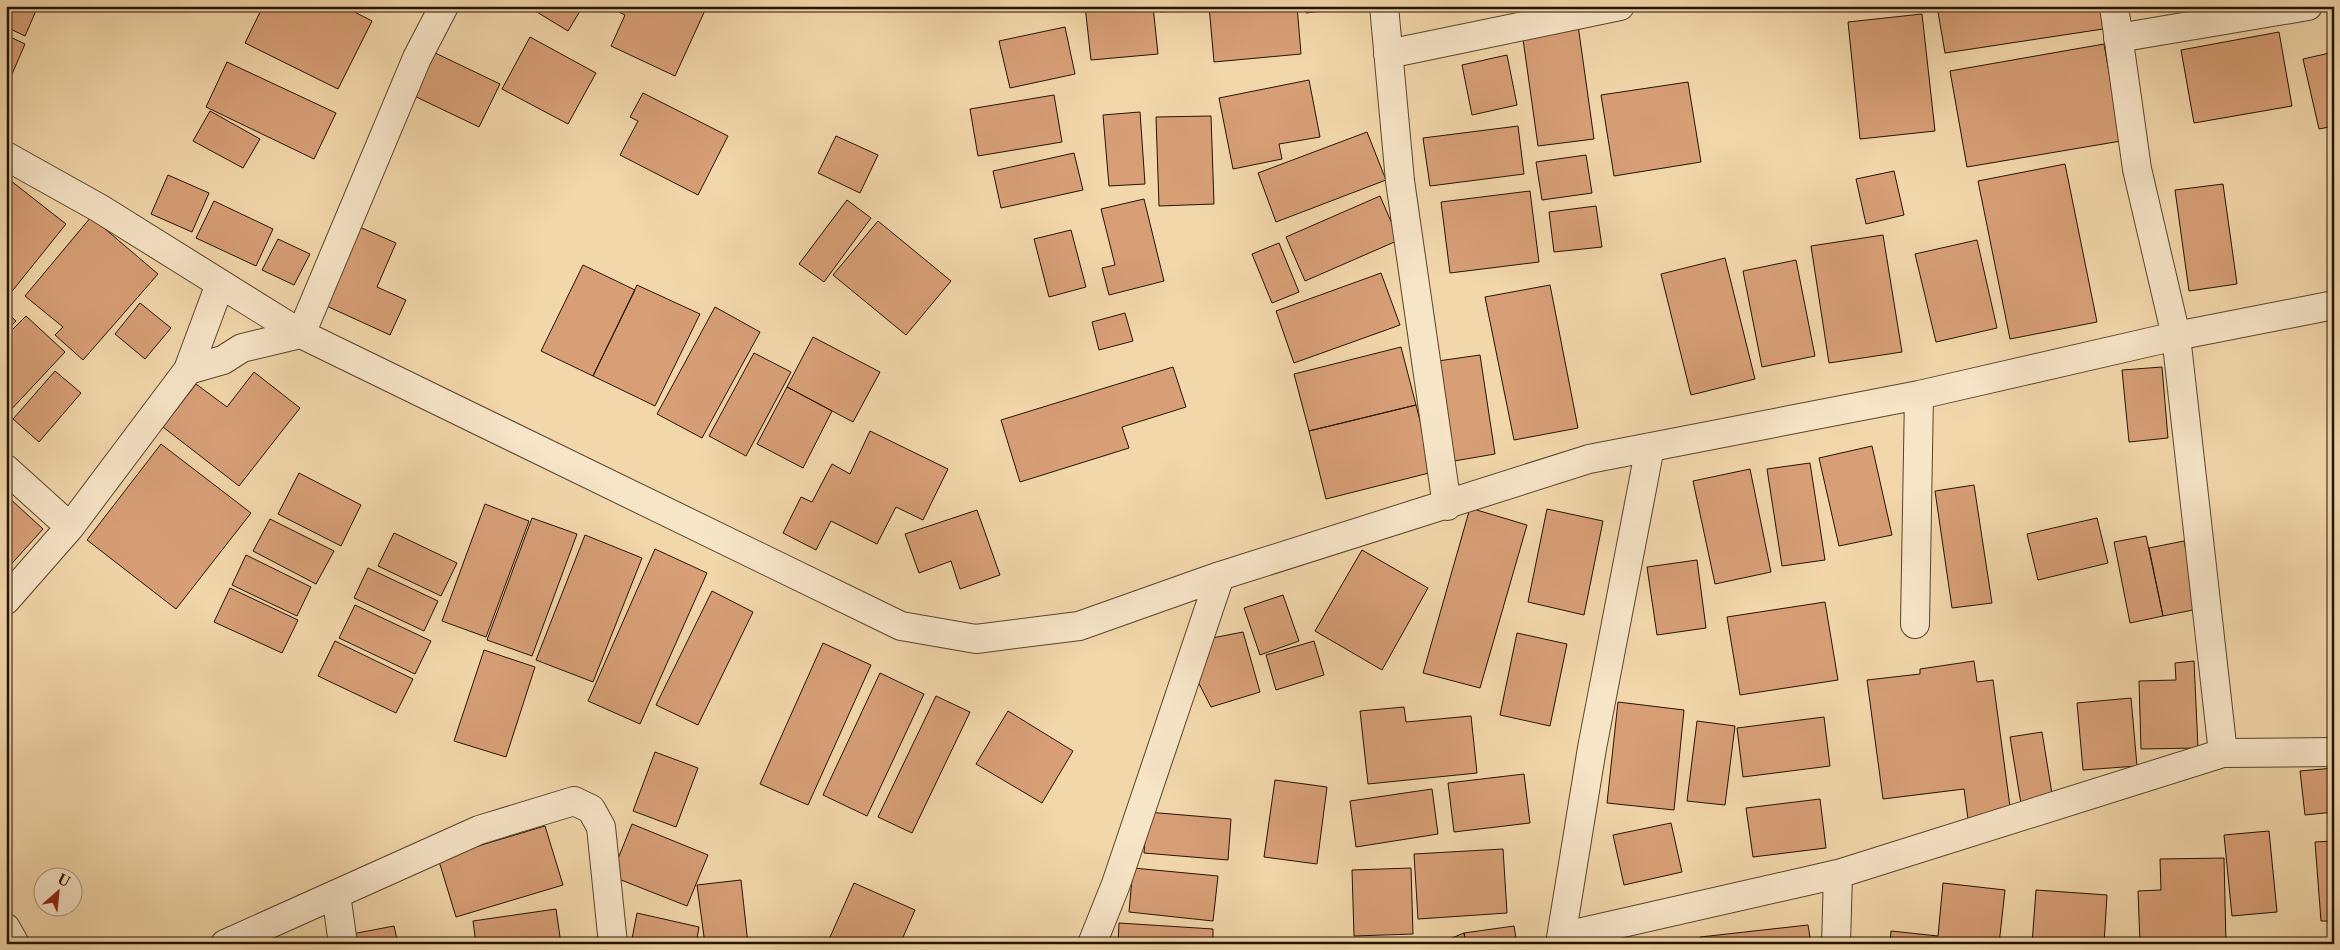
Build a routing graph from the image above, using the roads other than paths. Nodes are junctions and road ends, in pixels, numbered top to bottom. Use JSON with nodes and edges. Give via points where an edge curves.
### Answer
{"nodes":[{"id":1,"x":444,"y":6,"type":"edge"},
{"id":2,"x":1384,"y":6,"type":"edge"},
{"id":3,"x":1620,"y":6,"type":"edge"},
{"id":4,"x":2114,"y":6,"type":"edge"},
{"id":5,"x":2308,"y":6,"type":"edge"},
{"id":6,"x":2118,"y":38,"type":"junction"},
{"id":7,"x":1388,"y":54,"type":"junction"},
{"id":8,"x":6,"y":156,"type":"edge"},
{"id":9,"x":220,"y":284,"type":"junction"},
{"id":10,"x":2334,"y":305,"type":"edge"},
{"id":11,"x":301,"y":334,"type":"junction"},
{"id":12,"x":2176,"y":336,"type":"junction"},
{"id":13,"x":188,"y":370,"type":"junction"},
{"id":14,"x":1919,"y":395,"type":"junction"},
{"id":15,"x":1650,"y":447,"type":"junction"},
{"id":16,"x":6,"y":469,"type":"edge"},
{"id":17,"x":1447,"y":506,"type":"junction"},
{"id":18,"x":70,"y":526,"type":"junction"},
{"id":19,"x":1220,"y":576,"type":"junction"},
{"id":20,"x":6,"y":600,"type":"edge"},
{"id":21,"x":1915,"y":624,"type":"dead end"},
{"id":22,"x":2334,"y":752,"type":"edge"},
{"id":23,"x":2223,"y":753,"type":"junction"},
{"id":24,"x":1838,"y":874,"type":"junction"},
{"id":25,"x":336,"y":894,"type":"junction"},
{"id":26,"x":6,"y":928,"type":"edge"},
{"id":27,"x":1561,"y":941,"type":"edge"},
{"id":28,"x":15,"y":944,"type":"edge"},
{"id":29,"x":225,"y":944,"type":"edge"},
{"id":30,"x":342,"y":944,"type":"edge"},
{"id":31,"x":613,"y":944,"type":"edge"},
{"id":32,"x":1092,"y":944,"type":"edge"},
{"id":33,"x":1836,"y":944,"type":"edge"}],
"edges":[{"from":1,"to":11,"type":"street","via":[[417,58]]},
{"from":2,"to":7,"type":"street"},
{"from":3,"to":7,"type":"street"},
{"from":4,"to":6,"type":"street"},
{"from":5,"to":6,"type":"street"},
{"from":6,"to":12,"type":"street","via":[[2137,169]]},
{"from":7,"to":17,"type":"street","via":[[1400,181]]},
{"from":8,"to":9,"type":"street","via":[[99,208]]},
{"from":9,"to":11,"type":"street"},
{"from":9,"to":13,"type":"street"},
{"from":10,"to":12,"type":"street"},
{"from":11,"to":13,"type":"street","via":[[242,348],[223,360]]},
{"from":11,"to":19,"type":"street","via":[[901,626],[976,639],[1079,626]]},
{"from":12,"to":14,"type":"street"},
{"from":12,"to":23,"type":"street"},
{"from":13,"to":18,"type":"street"},
{"from":14,"to":15,"type":"street"},
{"from":14,"to":21,"type":"street"},
{"from":15,"to":17,"type":"street","via":[[1589,459]]},
{"from":15,"to":27,"type":"street","via":[[1592,748]]},
{"from":16,"to":18,"type":"street"},
{"from":17,"to":19,"type":"street"},
{"from":18,"to":20,"type":"street"},
{"from":19,"to":32,"type":"street","via":[[1116,884]]},
{"from":22,"to":23,"type":"street"},
{"from":23,"to":24,"type":"street"},
{"from":24,"to":27,"type":"street"},
{"from":24,"to":33,"type":"street"},
{"from":25,"to":29,"type":"street"},
{"from":25,"to":30,"type":"street"},
{"from":25,"to":31,"type":"street","via":[[480,830],[574,801],[591,809],[601,827]]},
{"from":26,"to":28,"type":"street"}]}
